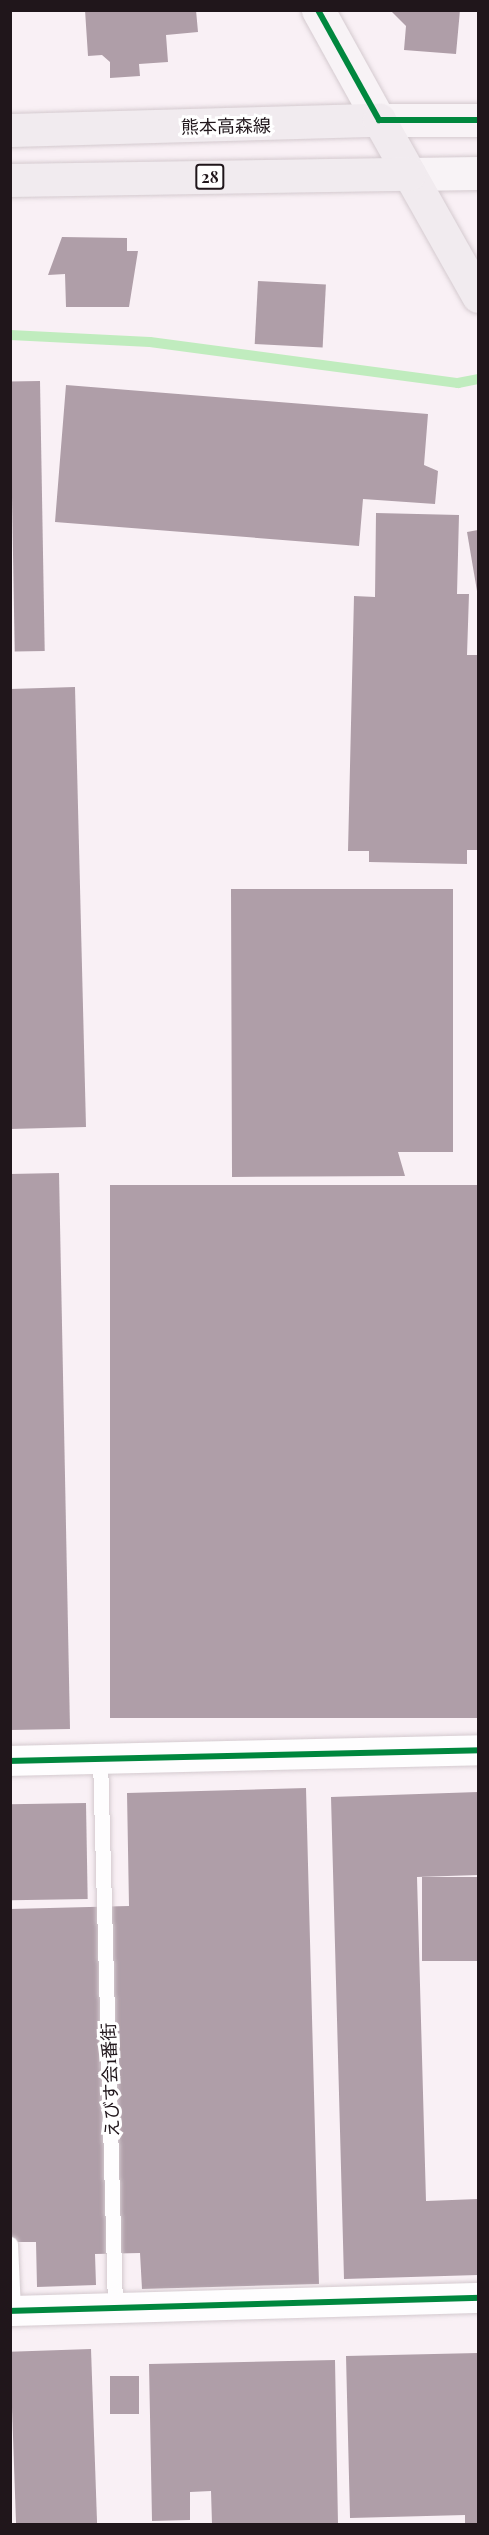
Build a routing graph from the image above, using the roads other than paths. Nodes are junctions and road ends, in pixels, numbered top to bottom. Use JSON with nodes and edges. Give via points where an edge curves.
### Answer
{"nodes":[{"id":1,"x":318,"y":10,"type":"edge"},
{"id":2,"x":379,"y":120,"type":"junction"},
{"id":3,"x":478,"y":120,"type":"edge"},
{"id":4,"x":10,"y":130,"type":"edge"},
{"id":5,"x":478,"y":173,"type":"edge"},
{"id":6,"x":409,"y":174,"type":"junction"},
{"id":7,"x":10,"y":180,"type":"edge"},
{"id":8,"x":478,"y":296,"type":"edge"},
{"id":9,"x":478,"y":1750,"type":"edge"},
{"id":10,"x":100,"y":1759,"type":"junction"},
{"id":11,"x":10,"y":1761,"type":"edge"},
{"id":12,"x":10,"y":2244,"type":"edge"},
{"id":13,"x":478,"y":2298,"type":"edge"},
{"id":14,"x":115,"y":2308,"type":"junction"},
{"id":15,"x":12,"y":2311,"type":"edge"}],
"edges":[{"from":1,"to":2,"type":"street"},
{"from":2,"to":3,"type":"street"},
{"from":2,"to":4,"type":"main road","name":"熊本高森線"},
{"from":2,"to":6,"type":"main road"},
{"from":5,"to":6,"type":"street"},
{"from":6,"to":7,"type":"main road","number":"28"},
{"from":6,"to":8,"type":"main road"},
{"from":9,"to":10,"type":"street"},
{"from":10,"to":11,"type":"street"},
{"from":10,"to":14,"type":"lane","name":"えびす会1番街"},
{"from":12,"to":15,"type":"lane"},
{"from":13,"to":14,"type":"street"},
{"from":14,"to":15,"type":"street"}]}
